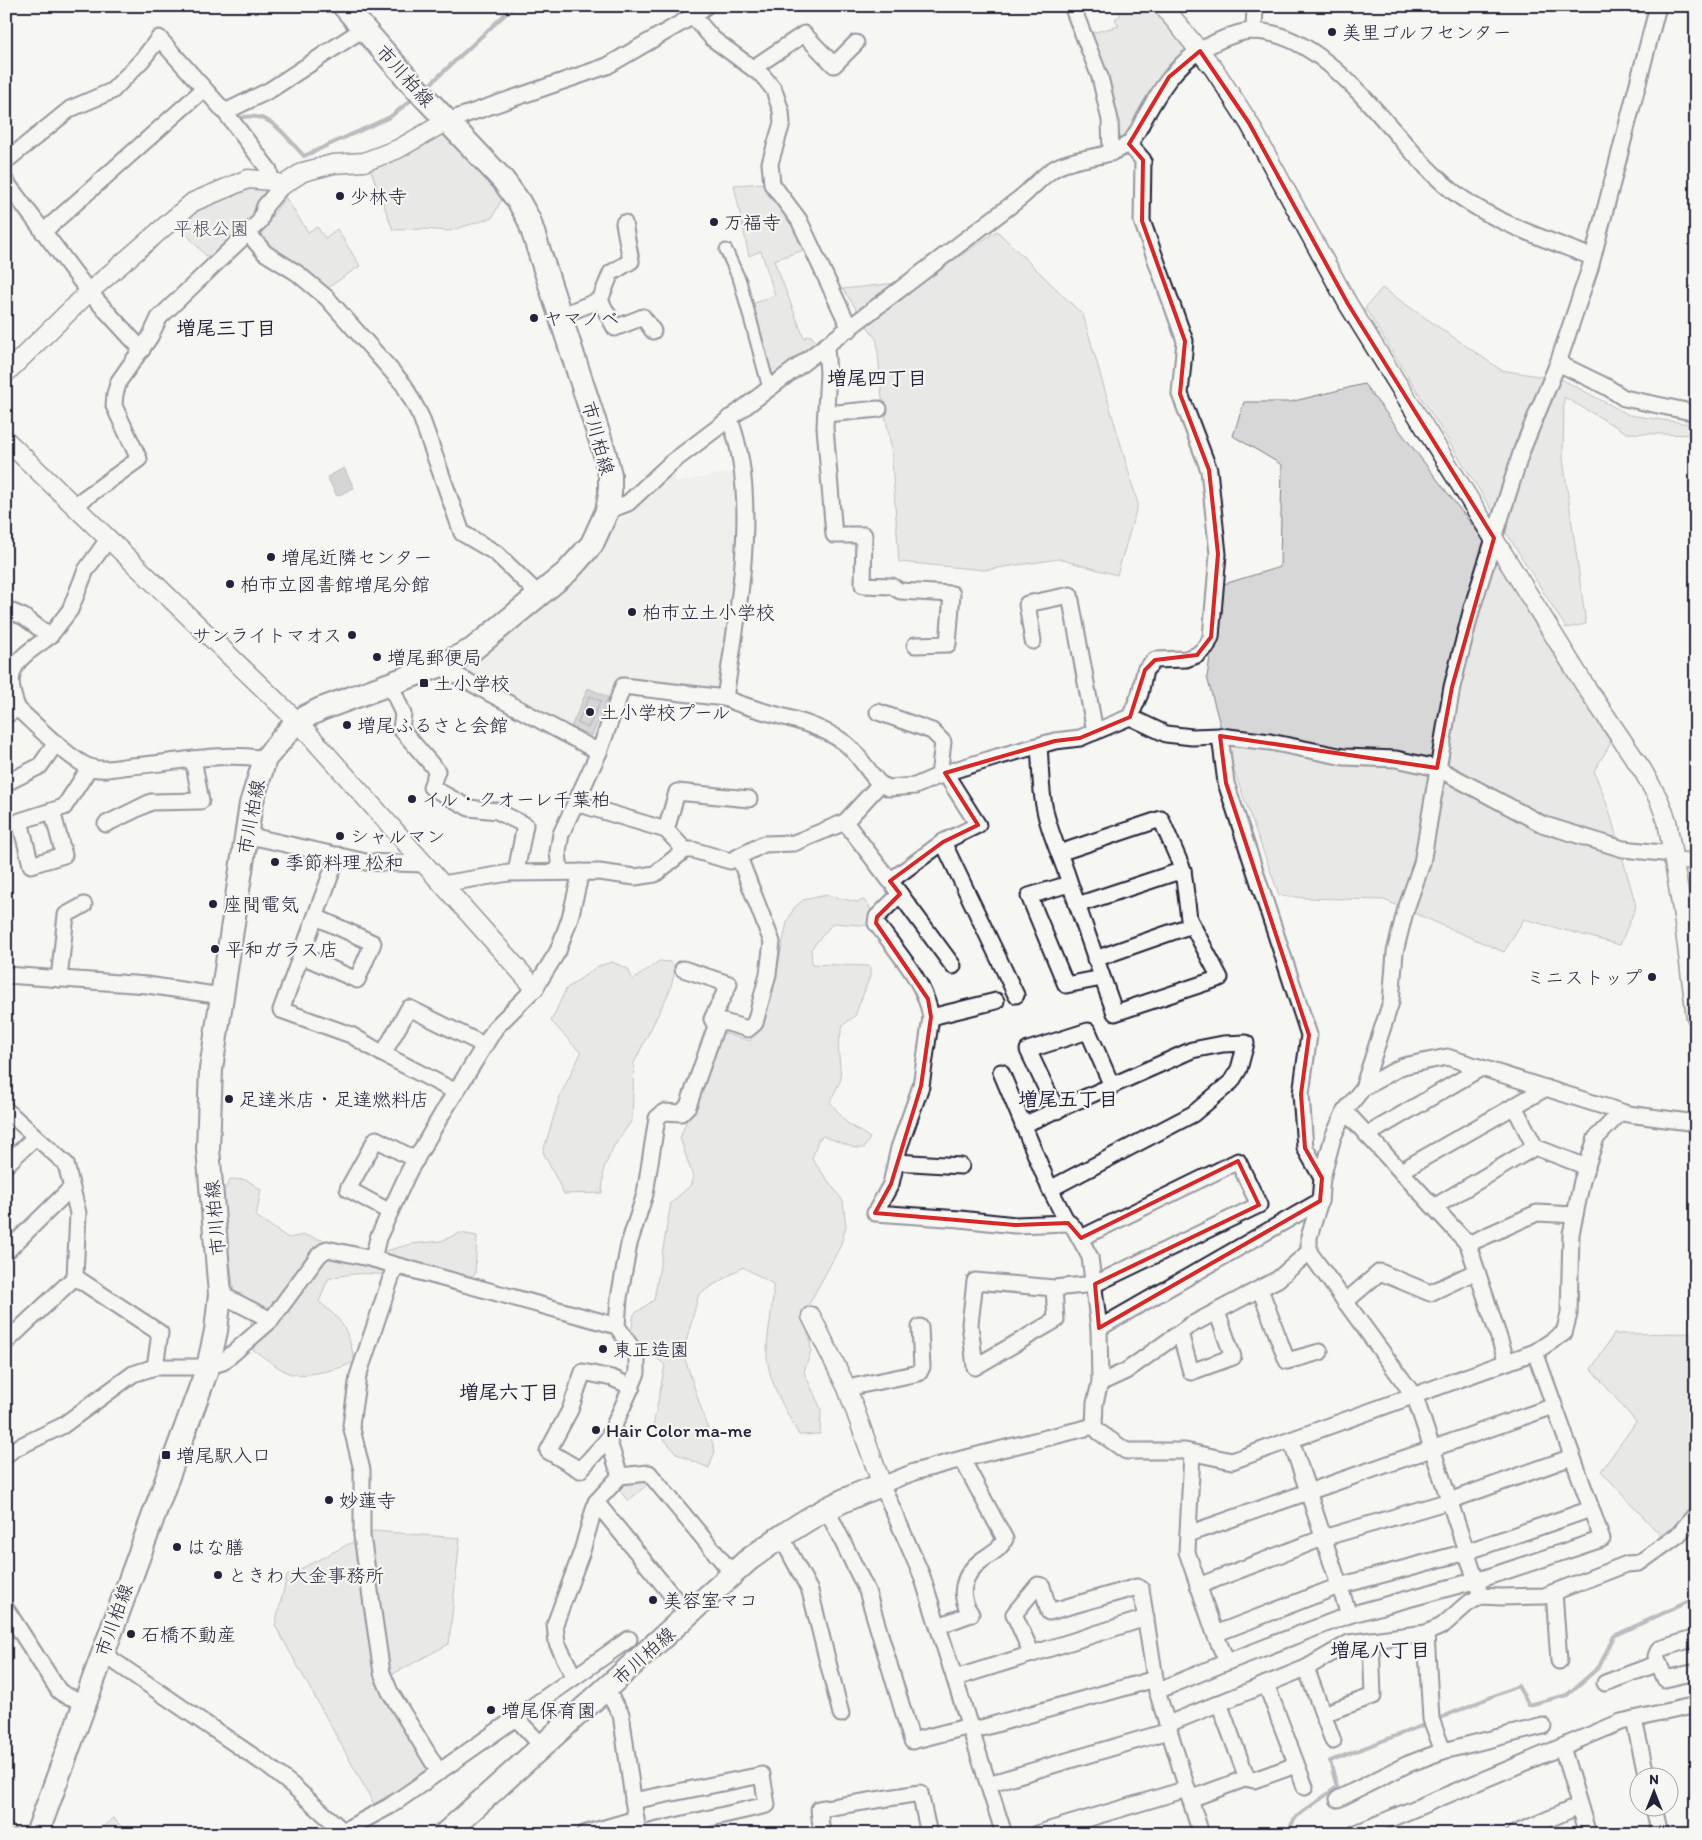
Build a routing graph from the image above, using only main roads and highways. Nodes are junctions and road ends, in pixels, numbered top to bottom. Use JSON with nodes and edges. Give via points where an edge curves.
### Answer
{"nodes":[{"id":1,"x":344,"y":6,"type":"edge"},
{"id":2,"x":882,"y":1485,"type":"road end"},
{"id":3,"x":40,"y":1832,"type":"edge"},
{"id":4,"x":445,"y":1834,"type":"edge"}],
"edges":[{"from":1,"to":3,"type":"main road","name":"市川柏線","via":[[419,92],[503,180],[529,220],[604,451],[610,475],[610,494],[592,544],[580,560],[472,650],[439,666],[321,708],[298,721],[265,759],[251,804],[211,1069],[208,1149],[220,1294],[216,1331],[208,1367],[84,1702]]},
{"from":2,"to":4,"type":"main road","name":"市川柏線","via":[[826,1508],[781,1536],[733,1574]]}]}
